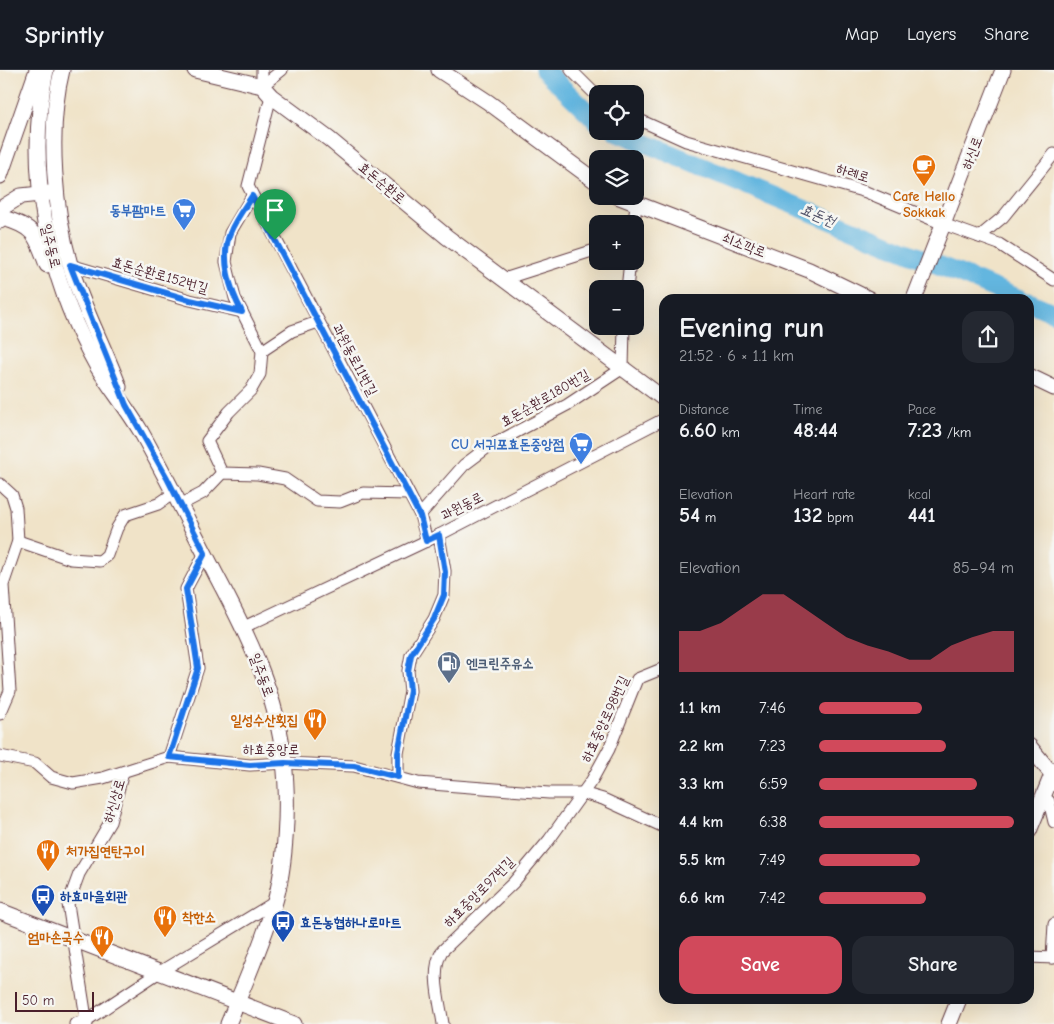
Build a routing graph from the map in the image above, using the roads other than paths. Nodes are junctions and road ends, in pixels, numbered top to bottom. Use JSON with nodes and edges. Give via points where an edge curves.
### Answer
{"nodes":[{"id":1,"x":37,"y":70,"type":"edge"},
{"id":2,"x":195,"y":70,"type":"edge"},
{"id":3,"x":262,"y":70,"type":"edge"},
{"id":4,"x":282,"y":70,"type":"edge"},
{"id":5,"x":439,"y":70,"type":"edge"},
{"id":6,"x":571,"y":70,"type":"edge"},
{"id":7,"x":1003,"y":70,"type":"edge"},
{"id":8,"x":58,"y":72,"type":"edge"},
{"id":9,"x":589,"y":89,"type":"edge"},
{"id":10,"x":267,"y":91,"type":"junction"},
{"id":11,"x":644,"y":122,"type":"edge"},
{"id":12,"x":1054,"y":154,"type":"edge"},
{"id":13,"x":0,"y":176,"type":"edge"},
{"id":14,"x":589,"y":176,"type":"edge"},
{"id":15,"x":40,"y":193,"type":"junction"},
{"id":16,"x":56,"y":193,"type":"junction"},
{"id":17,"x":252,"y":196,"type":"junction"},
{"id":18,"x":639,"y":205,"type":"edge"},
{"id":19,"x":0,"y":209,"type":"edge"},
{"id":20,"x":0,"y":221,"type":"edge"},
{"id":21,"x":941,"y":229,"type":"junction"},
{"id":22,"x":979,"y":237,"type":"junction"},
{"id":23,"x":589,"y":252,"type":"edge"},
{"id":24,"x":70,"y":265,"type":"junction"},
{"id":25,"x":504,"y":279,"type":"junction"},
{"id":26,"x":1054,"y":280,"type":"edge"},
{"id":27,"x":859,"y":294,"type":"edge"},
{"id":28,"x":916,"y":294,"type":"edge"},
{"id":29,"x":242,"y":312,"type":"junction"},
{"id":30,"x":318,"y":322,"type":"junction"},
{"id":31,"x":624,"y":335,"type":"edge"},
{"id":32,"x":262,"y":351,"type":"junction"},
{"id":33,"x":98,"y":367,"type":"junction"},
{"id":34,"x":623,"y":368,"type":"junction"},
{"id":35,"x":1034,"y":378,"type":"edge"},
{"id":36,"x":1054,"y":388,"type":"edge"},
{"id":37,"x":659,"y":395,"type":"edge"},
{"id":38,"x":126,"y":405,"type":"junction"},
{"id":39,"x":659,"y":422,"type":"edge"},
{"id":40,"x":222,"y":473,"type":"junction"},
{"id":41,"x":0,"y":484,"type":"edge"},
{"id":42,"x":408,"y":494,"type":"junction"},
{"id":43,"x":177,"y":499,"type":"junction"},
{"id":44,"x":420,"y":516,"type":"junction"},
{"id":45,"x":439,"y":535,"type":"junction"},
{"id":46,"x":18,"y":541,"type":"junction"},
{"id":47,"x":426,"y":541,"type":"junction"},
{"id":48,"x":205,"y":553,"type":"junction"},
{"id":49,"x":244,"y":626,"type":"junction"},
{"id":50,"x":659,"y":670,"type":"edge"},
{"id":51,"x":0,"y":714,"type":"edge"},
{"id":52,"x":1034,"y":751,"type":"edge"},
{"id":53,"x":0,"y":756,"type":"edge"},
{"id":54,"x":169,"y":757,"type":"junction"},
{"id":55,"x":285,"y":763,"type":"junction"},
{"id":56,"x":123,"y":772,"type":"junction"},
{"id":57,"x":1053,"y":772,"type":"edge"},
{"id":58,"x":398,"y":777,"type":"junction"},
{"id":59,"x":582,"y":793,"type":"junction"},
{"id":60,"x":1043,"y":797,"type":"junction"},
{"id":61,"x":1034,"y":819,"type":"edge"},
{"id":62,"x":1054,"y":822,"type":"edge"},
{"id":63,"x":659,"y":825,"type":"edge"},
{"id":64,"x":275,"y":902,"type":"junction"},
{"id":65,"x":0,"y":911,"type":"edge"},
{"id":66,"x":1054,"y":924,"type":"edge"},
{"id":67,"x":72,"y":939,"type":"junction"},
{"id":68,"x":1034,"y":957,"type":"edge"},
{"id":69,"x":1053,"y":958,"type":"edge"},
{"id":70,"x":158,"y":973,"type":"junction"},
{"id":71,"x":236,"y":1003,"type":"junction"},
{"id":72,"x":957,"y":1004,"type":"edge"},
{"id":73,"x":83,"y":1023,"type":"edge"},
{"id":74,"x":228,"y":1024,"type":"edge"},
{"id":75,"x":294,"y":1024,"type":"edge"},
{"id":76,"x":443,"y":1024,"type":"edge"},
{"id":77,"x":949,"y":1024,"type":"edge"}],
"edges":[{"from":1,"to":13,"type":"street"},
{"from":2,"to":10,"type":"street","name":"효돈순환로"},
{"from":3,"to":10,"type":"street"},
{"from":4,"to":10,"type":"street"},
{"from":5,"to":14,"type":"street"},
{"from":6,"to":9,"type":"street"},
{"from":7,"to":21,"type":"street","name":"하신로"},
{"from":8,"to":15,"type":"street","name":"일주동로","via":[[37,125]]},
{"from":8,"to":16,"type":"street","name":"일주동로"},
{"from":10,"to":17,"type":"street","via":[[248,186]]},
{"from":10,"to":25,"type":"street","name":"효돈순환로","via":[[447,237]]},
{"from":11,"to":21,"type":"street","name":"하례로","via":[[686,141],[866,192]]},
{"from":12,"to":22,"type":"street","via":[[1003,217]]},
{"from":15,"to":16,"type":"street"},
{"from":15,"to":19,"type":"street","via":[[21,196]]},
{"from":15,"to":33,"type":"street","name":"일주동로","via":[[54,262],[67,303]]},
{"from":16,"to":24,"type":"street","name":"일주동로"},
{"from":17,"to":29,"type":"street","name":"효돈순환로152번길","via":[[230,233],[226,262]]},
{"from":17,"to":30,"type":"street","name":"과원동로11번길"},
{"from":18,"to":27,"type":"street","name":"쇠소깍로","via":[[809,270]]},
{"from":20,"to":33,"type":"street","via":[[3,218],[23,224],[37,239],[66,318]]},
{"from":21,"to":22,"type":"street","name":"하례로"},
{"from":21,"to":28,"type":"street","name":"하신로"},
{"from":22,"to":26,"type":"street","name":"하례로","via":[[999,244]]},
{"from":23,"to":25,"type":"street"},
{"from":24,"to":29,"type":"street","name":"효돈순환로152번길"},
{"from":24,"to":38,"type":"street","name":"일주동로"},
{"from":25,"to":34,"type":"street","name":"효돈순환로"},
{"from":29,"to":32,"type":"street","name":"효돈순환로152번길"},
{"from":30,"to":32,"type":"street","via":[[292,331]]},
{"from":30,"to":42,"type":"street","name":"과원동로11번길"},
{"from":31,"to":34,"type":"street"},
{"from":32,"to":40,"type":"street","via":[[260,374],[251,390],[207,441]]},
{"from":33,"to":38,"type":"street","name":"일주동로"},
{"from":34,"to":37,"type":"street","name":"효돈순환로"},
{"from":34,"to":44,"type":"street","name":"효돈순환로180번길","via":[[567,405],[488,447],[464,465]]},
{"from":35,"to":36,"type":"street"},
{"from":38,"to":43,"type":"street","name":"일주동로"},
{"from":39,"to":45,"type":"street","name":"과원동로"},
{"from":40,"to":42,"type":"street","via":[[285,479],[317,501],[340,502],[364,493]]},
{"from":40,"to":43,"type":"street","via":[[203,493]]},
{"from":41,"to":46,"type":"street","via":[[12,494]]},
{"from":42,"to":44,"type":"street","name":"과원동로11번길"},
{"from":43,"to":46,"type":"street","via":[[125,515],[107,555],[100,561],[71,559]]},
{"from":43,"to":48,"type":"street","name":"일주동로"},
{"from":44,"to":47,"type":"street","name":"과원동로11번길"},
{"from":45,"to":47,"type":"street","name":"과원동로"},
{"from":45,"to":58,"type":"street","via":[[445,572],[444,595],[434,619],[411,655],[408,671],[410,691],[398,753]]},
{"from":46,"to":51,"type":"street","via":[[3,585],[10,691]]},
{"from":47,"to":49,"type":"street","name":"과원동로"},
{"from":48,"to":49,"type":"street","name":"일주동로"},
{"from":48,"to":54,"type":"street","via":[[186,589],[198,668]]},
{"from":49,"to":55,"type":"street","name":"일주동로","via":[[269,692]]},
{"from":50,"to":59,"type":"street","name":"하효중앙로98번길","via":[[637,678],[609,749]]},
{"from":52,"to":57,"type":"street"},
{"from":53,"to":56,"type":"street","name":"하효중앙로","via":[[35,763],[51,777],[73,782]]},
{"from":54,"to":55,"type":"street","name":"하효중앙로","via":[[250,765]]},
{"from":54,"to":56,"type":"street","name":"하효중앙로"},
{"from":55,"to":58,"type":"street","name":"하효중앙로","via":[[354,766]]},
{"from":55,"to":64,"type":"street","name":"일주동로","via":[[284,836]]},
{"from":56,"to":67,"type":"street","name":"하신상로","via":[[110,822],[79,874],[68,904]]},
{"from":57,"to":60,"type":"street"},
{"from":58,"to":59,"type":"street","name":"하효중앙로","via":[[418,783]]},
{"from":59,"to":63,"type":"street","name":"하효중앙로"},
{"from":59,"to":76,"type":"street","name":"하효중앙로97번길","via":[[513,883],[438,957],[436,972]]},
{"from":60,"to":61,"type":"street"},
{"from":60,"to":62,"type":"street","via":[[1049,800]]},
{"from":64,"to":70,"type":"street"},
{"from":64,"to":71,"type":"street","name":"일주동로"},
{"from":65,"to":67,"type":"street"},
{"from":66,"to":69,"type":"street"},
{"from":67,"to":70,"type":"street"},
{"from":67,"to":73,"type":"street","name":"하신상로"},
{"from":68,"to":69,"type":"street"},
{"from":70,"to":71,"type":"street"},
{"from":70,"to":73,"type":"street"},
{"from":71,"to":74,"type":"street","name":"일주동로"},
{"from":71,"to":75,"type":"street"},
{"from":72,"to":77,"type":"street"}]}
